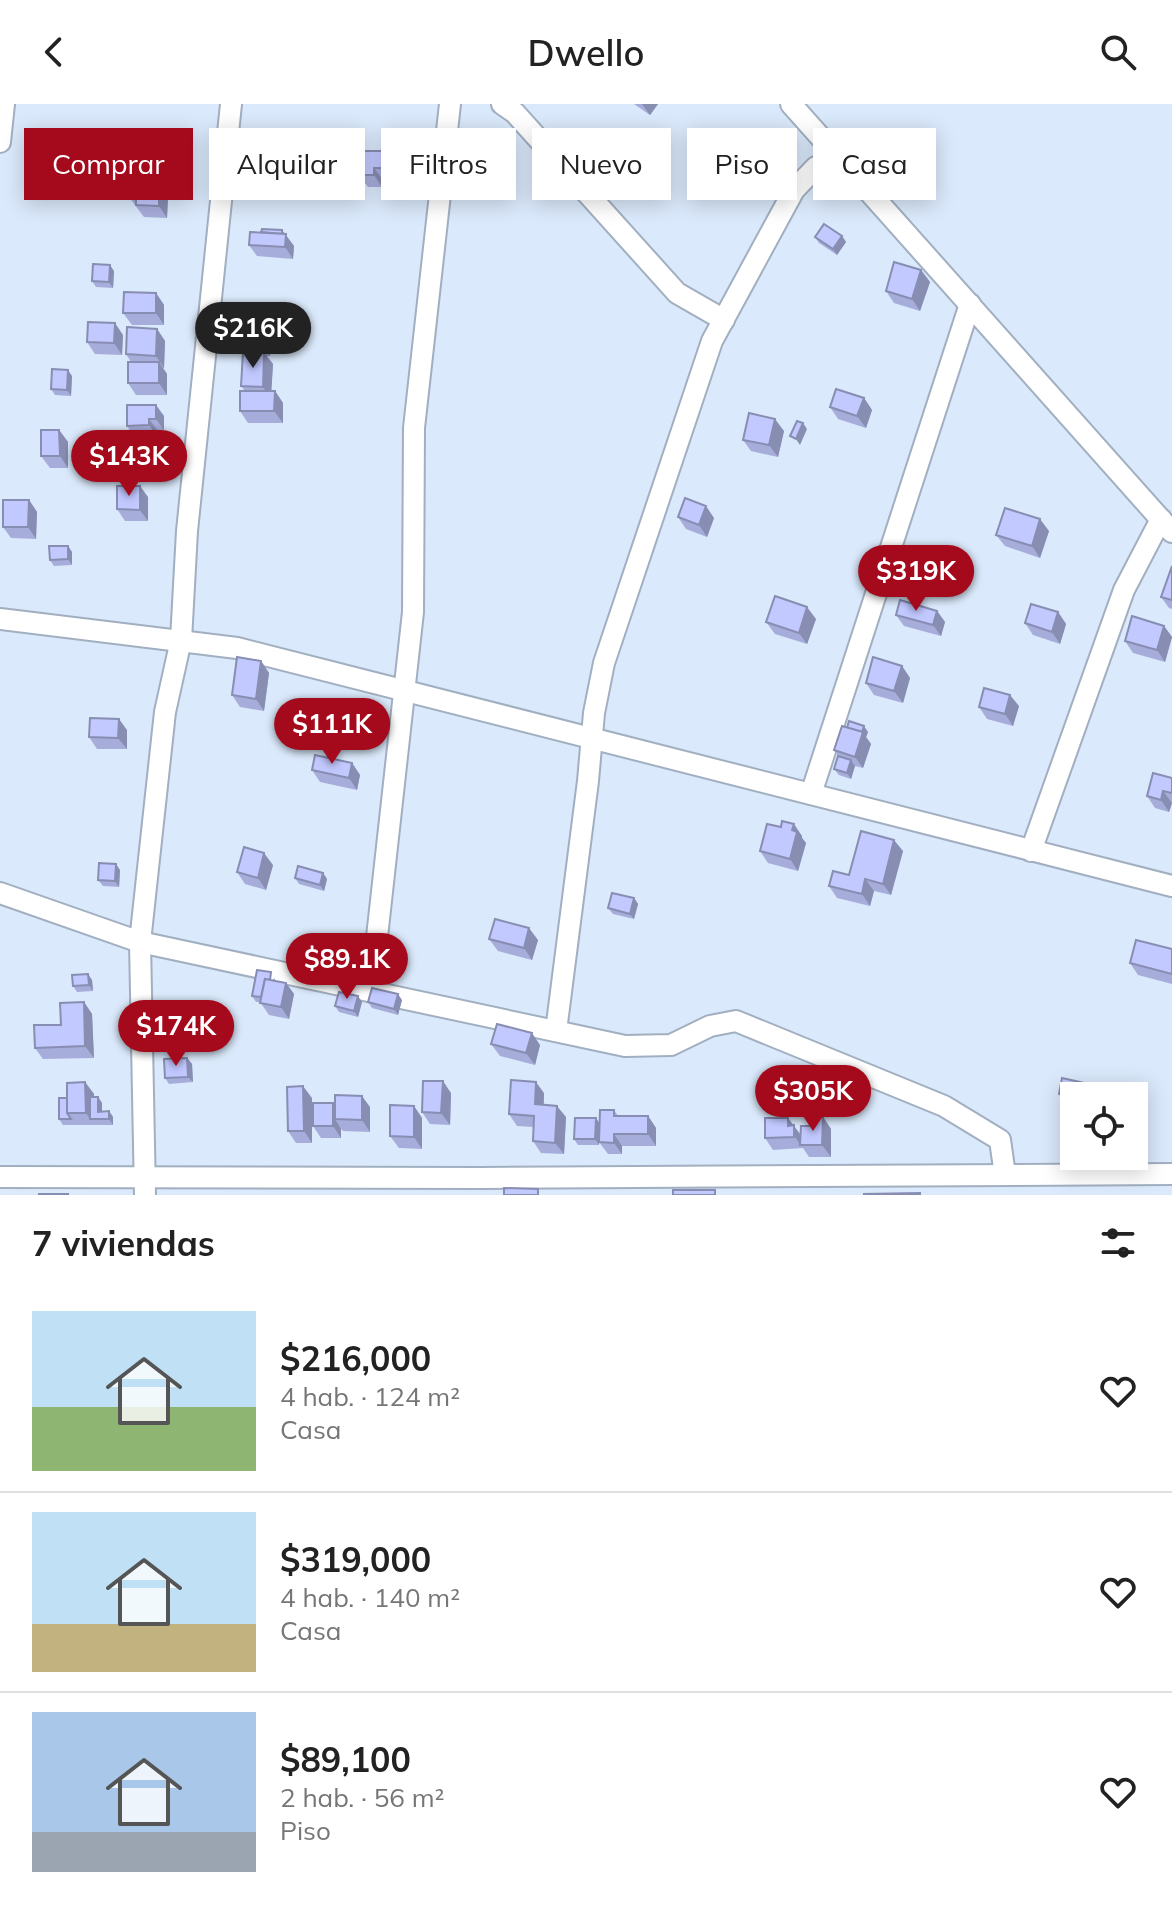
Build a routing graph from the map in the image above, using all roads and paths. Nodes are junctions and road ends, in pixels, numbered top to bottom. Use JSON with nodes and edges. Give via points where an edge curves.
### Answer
{"nodes":[{"id":1,"x":4,"y":104,"type":"edge"},
{"id":2,"x":231,"y":104,"type":"edge"},
{"id":3,"x":450,"y":104,"type":"edge"},
{"id":4,"x":502,"y":104,"type":"edge"},
{"id":5,"x":791,"y":104,"type":"edge"},
{"id":6,"x":813,"y":128,"type":"edge"},
{"id":7,"x":0,"y":142,"type":"edge"},
{"id":8,"x":813,"y":170,"type":"edge"},
{"id":9,"x":878,"y":200,"type":"edge"},
{"id":10,"x":970,"y":304,"type":"junction"},
{"id":11,"x":724,"y":320,"type":"junction"},
{"id":12,"x":1167,"y":525,"type":"edge"},
{"id":13,"x":0,"y":619,"type":"edge"},
{"id":14,"x":181,"y":640,"type":"junction"},
{"id":15,"x":404,"y":691,"type":"junction"},
{"id":16,"x":592,"y":739,"type":"junction"},
{"id":17,"x":811,"y":794,"type":"junction"},
{"id":18,"x":1031,"y":851,"type":"junction"},
{"id":19,"x":1172,"y":886,"type":"edge"},
{"id":20,"x":0,"y":893,"type":"edge"},
{"id":21,"x":140,"y":942,"type":"junction"},
{"id":22,"x":371,"y":991,"type":"junction"},
{"id":23,"x":556,"y":1031,"type":"junction"},
{"id":24,"x":1172,"y":1174,"type":"edge"},
{"id":25,"x":1005,"y":1175,"type":"junction"},
{"id":26,"x":0,"y":1177,"type":"edge"},
{"id":27,"x":144,"y":1186,"type":"edge"},
{"id":28,"x":824,"y":1186,"type":"edge"},
{"id":29,"x":481,"y":1187,"type":"edge"}],
"edges":[{"from":1,"to":7,"type":"street"},
{"from":2,"to":14,"type":"street","via":[[187,531]]},
{"from":3,"to":15,"type":"street","via":[[414,428],[413,612]]},
{"from":4,"to":11,"type":"street","via":[[677,293]]},
{"from":5,"to":6,"type":"street"},
{"from":8,"to":11,"type":"street","via":[[794,190]]},
{"from":9,"to":10,"type":"street"},
{"from":10,"to":12,"type":"street"},
{"from":10,"to":17,"type":"street"},
{"from":11,"to":16,"type":"street","via":[[712,341],[604,663]]},
{"from":12,"to":18,"type":"street","via":[[1124,590]]},
{"from":13,"to":14,"type":"street"},
{"from":14,"to":15,"type":"street","via":[[237,648]]},
{"from":14,"to":21,"type":"street","via":[[165,712]]},
{"from":15,"to":16,"type":"street"},
{"from":15,"to":22,"type":"street"},
{"from":16,"to":17,"type":"street"},
{"from":16,"to":23,"type":"street"},
{"from":17,"to":18,"type":"street"},
{"from":18,"to":19,"type":"street"},
{"from":20,"to":21,"type":"street"},
{"from":21,"to":22,"type":"street"},
{"from":21,"to":27,"type":"street"},
{"from":22,"to":23,"type":"street"},
{"from":23,"to":25,"type":"street","via":[[651,1047],[736,1021],[944,1106],[1000,1140]]},
{"from":24,"to":25,"type":"street"},
{"from":25,"to":28,"type":"street"},
{"from":26,"to":27,"type":"street"},
{"from":27,"to":29,"type":"street"},
{"from":28,"to":29,"type":"street"}]}
